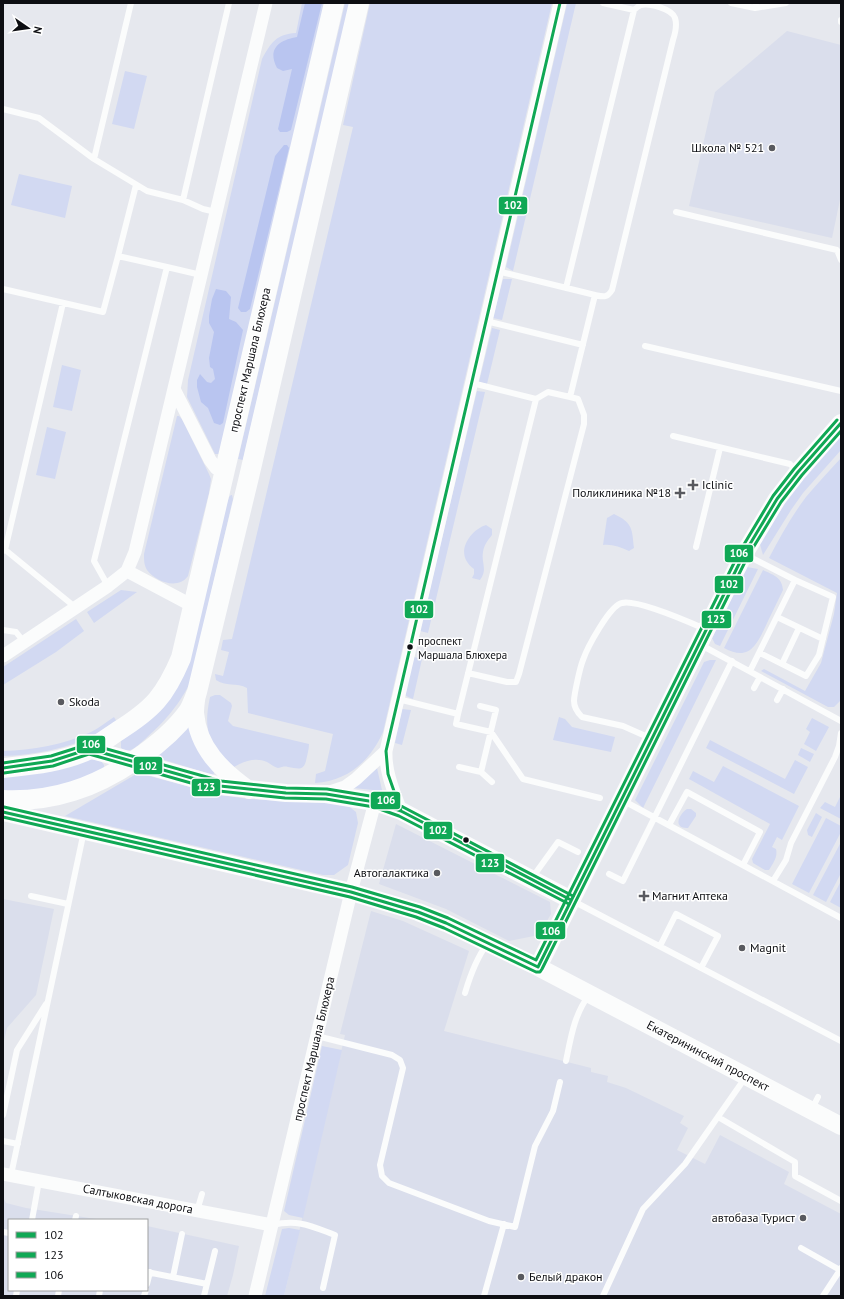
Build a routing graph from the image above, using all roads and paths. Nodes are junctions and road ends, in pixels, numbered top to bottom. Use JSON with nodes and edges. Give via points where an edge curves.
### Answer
{"nodes":[{"id":1,"x":131,"y":3,"type":"edge"},
{"id":2,"x":229,"y":3,"type":"edge"},
{"id":3,"x":266,"y":3,"type":"edge"},
{"id":4,"x":334,"y":3,"type":"edge"},
{"id":5,"x":359,"y":3,"type":"edge"},
{"id":6,"x":560,"y":3,"type":"edge"},
{"id":7,"x":603,"y":3,"type":"edge"},
{"id":8,"x":731,"y":3,"type":"edge"},
{"id":9,"x":786,"y":3,"type":"edge"},
{"id":10,"x":668,"y":6,"type":"edge"},
{"id":11,"x":756,"y":6,"type":"edge"},
{"id":12,"x":634,"y":10,"type":"junction"},
{"id":13,"x":3,"y":109,"type":"edge"},
{"id":14,"x":94,"y":159,"type":"junction"},
{"id":15,"x":136,"y":185,"type":"junction"},
{"id":16,"x":183,"y":200,"type":"junction"},
{"id":17,"x":216,"y":212,"type":"junction"},
{"id":18,"x":676,"y":212,"type":"dead end"},
{"id":19,"x":118,"y":256,"type":"junction"},
{"id":20,"x":841,"y":260,"type":"edge"},
{"id":21,"x":167,"y":267,"type":"junction"},
{"id":22,"x":497,"y":272,"type":"junction"},
{"id":23,"x":201,"y":275,"type":"junction"},
{"id":24,"x":566,"y":288,"type":"junction"},
{"id":25,"x":3,"y":289,"type":"edge"},
{"id":26,"x":595,"y":295,"type":"junction"},
{"id":27,"x":63,"y":303,"type":"junction"},
{"id":28,"x":486,"y":321,"type":"junction"},
{"id":29,"x":583,"y":345,"type":"junction"},
{"id":30,"x":645,"y":346,"type":"dead end"},
{"id":31,"x":472,"y":383,"type":"junction"},
{"id":32,"x":174,"y":389,"type":"junction"},
{"id":33,"x":841,"y":391,"type":"edge"},
{"id":34,"x":570,"y":397,"type":"junction"},
{"id":35,"x":536,"y":399,"type":"junction"},
{"id":36,"x":841,"y":423,"type":"edge"},
{"id":37,"x":673,"y":436,"type":"dead end"},
{"id":38,"x":720,"y":448,"type":"junction"},
{"id":39,"x":225,"y":470,"type":"junction"},
{"id":40,"x":798,"y":472,"type":"junction"},
{"id":41,"x":249,"y":476,"type":"junction"},
{"id":42,"x":696,"y":547,"type":"dead end"},
{"id":43,"x":4,"y":550,"type":"edge"},
{"id":44,"x":744,"y":554,"type":"junction"},
{"id":45,"x":127,"y":571,"type":"junction"},
{"id":46,"x":795,"y":580,"type":"junction"},
{"id":47,"x":108,"y":586,"type":"junction"},
{"id":48,"x":193,"y":606,"type":"junction"},
{"id":49,"x":75,"y":607,"type":"junction"},
{"id":50,"x":777,"y":617,"type":"junction"},
{"id":51,"x":799,"y":628,"type":"junction"},
{"id":52,"x":3,"y":630,"type":"edge"},
{"id":53,"x":703,"y":637,"type":"junction"},
{"id":54,"x":822,"y":639,"type":"junction"},
{"id":55,"x":24,"y":642,"type":"junction"},
{"id":56,"x":760,"y":653,"type":"junction"},
{"id":57,"x":3,"y":656,"type":"edge"},
{"id":58,"x":732,"y":661,"type":"junction"},
{"id":59,"x":782,"y":664,"type":"junction"},
{"id":60,"x":750,"y":671,"type":"junction"},
{"id":61,"x":468,"y":673,"type":"junction"},
{"id":62,"x":760,"y":677,"type":"junction"},
{"id":63,"x":754,"y":688,"type":"dead end"},
{"id":64,"x":783,"y":689,"type":"junction"},
{"id":65,"x":197,"y":692,"type":"junction"},
{"id":66,"x":398,"y":699,"type":"junction"},
{"id":67,"x":777,"y":700,"type":"dead end"},
{"id":68,"x":480,"y":706,"type":"dead end"},
{"id":69,"x":458,"y":714,"type":"junction"},
{"id":70,"x":841,"y":721,"type":"edge"},
{"id":71,"x":491,"y":732,"type":"junction"},
{"id":72,"x":841,"y":733,"type":"edge"},
{"id":73,"x":652,"y":739,"type":"junction"},
{"id":74,"x":89,"y":749,"type":"junction"},
{"id":75,"x":386,"y":751,"type":"junction"},
{"id":76,"x":133,"y":762,"type":"junction"},
{"id":77,"x":459,"y":767,"type":"dead end"},
{"id":78,"x":3,"y":768,"type":"edge"},
{"id":79,"x":481,"y":772,"type":"junction"},
{"id":80,"x":492,"y":782,"type":"dead end"},
{"id":81,"x":249,"y":790,"type":"junction"},
{"id":82,"x":326,"y":794,"type":"junction"},
{"id":83,"x":600,"y":798,"type":"dead end"},
{"id":84,"x":3,"y":800,"type":"edge"},
{"id":85,"x":622,"y":800,"type":"junction"},
{"id":86,"x":375,"y":802,"type":"junction"},
{"id":87,"x":401,"y":811,"type":"junction"},
{"id":88,"x":3,"y":812,"type":"edge"},
{"id":89,"x":655,"y":817,"type":"junction"},
{"id":90,"x":670,"y":825,"type":"junction"},
{"id":91,"x":84,"y":830,"type":"junction"},
{"id":92,"x":578,"y":852,"type":"dead end"},
{"id":93,"x":743,"y":865,"type":"junction"},
{"id":94,"x":609,"y":874,"type":"dead end"},
{"id":95,"x":531,"y":879,"type":"junction"},
{"id":96,"x":773,"y":881,"type":"junction"},
{"id":97,"x":351,"y":892,"type":"junction"},
{"id":98,"x":31,"y":896,"type":"dead end"},
{"id":99,"x":571,"y":900,"type":"junction"},
{"id":100,"x":68,"y":904,"type":"junction"},
{"id":101,"x":841,"y":918,"type":"edge"},
{"id":102,"x":488,"y":943,"type":"junction"},
{"id":103,"x":660,"y":946,"type":"junction"},
{"id":104,"x":538,"y":967,"type":"junction"},
{"id":105,"x":701,"y":968,"type":"junction"},
{"id":106,"x":465,"y":994,"type":"dead end"},
{"id":107,"x":590,"y":994,"type":"junction"},
{"id":108,"x":49,"y":999,"type":"junction"},
{"id":109,"x":317,"y":1036,"type":"junction"},
{"id":110,"x":841,"y":1041,"type":"edge"},
{"id":111,"x":566,"y":1061,"type":"dead end"},
{"id":112,"x":746,"y":1076,"type":"junction"},
{"id":113,"x":560,"y":1082,"type":"dead end"},
{"id":114,"x":3,"y":1115,"type":"edge"},
{"id":115,"x":718,"y":1117,"type":"junction"},
{"id":116,"x":841,"y":1126,"type":"edge"},
{"id":117,"x":3,"y":1141,"type":"edge"},
{"id":118,"x":18,"y":1144,"type":"junction"},
{"id":119,"x":7,"y":1175,"type":"edge"},
{"id":120,"x":39,"y":1181,"type":"junction"},
{"id":121,"x":202,"y":1194,"type":"dead end"},
{"id":122,"x":841,"y":1201,"type":"edge"},
{"id":123,"x":197,"y":1210,"type":"junction"},
{"id":124,"x":32,"y":1219,"type":"edge"},
{"id":125,"x":504,"y":1224,"type":"junction"},
{"id":126,"x":272,"y":1225,"type":"junction"},
{"id":127,"x":182,"y":1234,"type":"dead end"},
{"id":128,"x":801,"y":1248,"type":"dead end"},
{"id":129,"x":215,"y":1250,"type":"dead end"},
{"id":130,"x":841,"y":1269,"type":"edge"},
{"id":131,"x":148,"y":1272,"type":"edge"},
{"id":132,"x":173,"y":1277,"type":"junction"},
{"id":133,"x":207,"y":1284,"type":"junction"},
{"id":134,"x":323,"y":1288,"type":"dead end"},
{"id":135,"x":204,"y":1296,"type":"edge"},
{"id":136,"x":255,"y":1296,"type":"edge"},
{"id":137,"x":484,"y":1296,"type":"edge"},
{"id":138,"x":604,"y":1296,"type":"edge"},
{"id":139,"x":823,"y":1296,"type":"edge"}],
"edges":[{"from":1,"to":14,"type":"lane"},
{"from":2,"to":16,"type":"lane"},
{"from":3,"to":17,"type":"street"},
{"from":4,"to":39,"type":"main road","name":"проспект Маршала Блюхера"},
{"from":5,"to":41,"type":"main road"},
{"from":6,"to":22,"type":"street"},
{"from":7,"to":12,"type":"lane"},
{"from":8,"to":11,"type":"lane"},
{"from":9,"to":11,"type":"lane"},
{"from":10,"to":12,"type":"lane","via":[[646,4],[639,5]]},
{"from":10,"to":26,"type":"lane","via":[[676,20],[673,40],[612,290],[604,297]]},
{"from":12,"to":24,"type":"lane"},
{"from":13,"to":14,"type":"lane","via":[[39,118]]},
{"from":14,"to":15,"type":"lane"},
{"from":15,"to":16,"type":"lane","via":[[147,191]]},
{"from":15,"to":19,"type":"lane"},
{"from":16,"to":17,"type":"lane"},
{"from":17,"to":23,"type":"street"},
{"from":18,"to":20,"type":"lane","via":[[837,250]]},
{"from":19,"to":21,"type":"lane"},
{"from":19,"to":27,"type":"lane","via":[[103,312]]},
{"from":21,"to":23,"type":"lane"},
{"from":21,"to":47,"type":"lane","via":[[94,561]]},
{"from":22,"to":24,"type":"lane"},
{"from":22,"to":28,"type":"street"},
{"from":23,"to":32,"type":"street"},
{"from":24,"to":26,"type":"lane"},
{"from":25,"to":27,"type":"lane"},
{"from":26,"to":29,"type":"lane"},
{"from":27,"to":43,"type":"lane"},
{"from":28,"to":29,"type":"lane"},
{"from":28,"to":31,"type":"street"},
{"from":29,"to":34,"type":"lane"},
{"from":30,"to":33,"type":"lane"},
{"from":31,"to":35,"type":"lane"},
{"from":31,"to":66,"type":"street"},
{"from":32,"to":39,"type":"street","via":[[210,460],[216,468]]},
{"from":32,"to":45,"type":"street","via":[[135,552]]},
{"from":34,"to":35,"type":"lane","via":[[548,392]]},
{"from":34,"to":61,"type":"lane","via":[[578,399],[584,415],[584,424],[519,674],[516,682],[507,682]]},
{"from":35,"to":61,"type":"lane"},
{"from":36,"to":40,"type":"street"},
{"from":37,"to":38,"type":"lane"},
{"from":38,"to":40,"type":"lane","via":[[790,464]]},
{"from":38,"to":42,"type":"lane"},
{"from":39,"to":41,"type":"main road"},
{"from":39,"to":48,"type":"main road","name":"проспект Маршала Блюхера"},
{"from":40,"to":44,"type":"street","via":[[773,505]]},
{"from":41,"to":65,"type":"main road"},
{"from":43,"to":49,"type":"lane"},
{"from":44,"to":46,"type":"lane"},
{"from":44,"to":53,"type":"street"},
{"from":45,"to":47,"type":"street"},
{"from":45,"to":48,"type":"street"},
{"from":46,"to":50,"type":"lane"},
{"from":46,"to":54,"type":"lane","via":[[832,597]]},
{"from":47,"to":49,"type":"street"},
{"from":48,"to":74,"type":"main road","name":"проспект Маршала Блюхера","via":[[181,658],[164,693],[140,718]]},
{"from":49,"to":55,"type":"street"},
{"from":50,"to":51,"type":"lane"},
{"from":50,"to":56,"type":"lane"},
{"from":51,"to":54,"type":"lane"},
{"from":51,"to":59,"type":"lane"},
{"from":52,"to":55,"type":"lane","via":[[16,632]]},
{"from":53,"to":58,"type":"lane"},
{"from":53,"to":73,"type":"street"},
{"from":53,"to":73,"type":"lane","via":[[672,616],[630,602],[620,603],[612,610],[590,644],[583,660],[574,702],[578,713],[582,717],[623,726]]},
{"from":54,"to":59,"type":"lane","via":[[819,655],[806,676]]},
{"from":55,"to":57,"type":"street"},
{"from":56,"to":59,"type":"lane"},
{"from":56,"to":60,"type":"lane"},
{"from":58,"to":60,"type":"lane"},
{"from":58,"to":89,"type":"lane"},
{"from":60,"to":62,"type":"lane"},
{"from":61,"to":69,"type":"lane"},
{"from":62,"to":63,"type":"lane"},
{"from":62,"to":64,"type":"lane"},
{"from":64,"to":67,"type":"lane"},
{"from":64,"to":70,"type":"lane"},
{"from":65,"to":76,"type":"main road","via":[[189,710],[179,723]]},
{"from":65,"to":81,"type":"street","via":[[195,711],[205,748],[231,777]]},
{"from":66,"to":69,"type":"lane"},
{"from":66,"to":75,"type":"street"},
{"from":68,"to":71,"type":"lane","via":[[496,710]]},
{"from":69,"to":71,"type":"lane","via":[[456,724]]},
{"from":71,"to":79,"type":"lane"},
{"from":71,"to":83,"type":"lane","via":[[523,779]]},
{"from":72,"to":96,"type":"lane","via":[[836,757],[791,843],[786,860]]},
{"from":73,"to":85,"type":"street"},
{"from":74,"to":76,"type":"street"},
{"from":74,"to":78,"type":"main road","name":"проспект Маршала Блюхера","via":[[52,761]]},
{"from":75,"to":82,"type":"street","via":[[345,787]]},
{"from":75,"to":87,"type":"street","via":[[392,789]]},
{"from":76,"to":81,"type":"street","via":[[220,786]]},
{"from":76,"to":84,"type":"main road","via":[[72,792],[32,799]]},
{"from":77,"to":79,"type":"lane"},
{"from":79,"to":80,"type":"lane"},
{"from":81,"to":82,"type":"street"},
{"from":82,"to":86,"type":"street"},
{"from":85,"to":89,"type":"lane"},
{"from":85,"to":99,"type":"street"},
{"from":86,"to":87,"type":"street"},
{"from":86,"to":97,"type":"street","name":"проспект Маршала Блюхера"},
{"from":87,"to":95,"type":"street"},
{"from":88,"to":91,"type":"street","name":"Екатерининский проспект"},
{"from":89,"to":90,"type":"lane"},
{"from":89,"to":94,"type":"lane","via":[[623,881]]},
{"from":90,"to":93,"type":"lane"},
{"from":90,"to":93,"type":"lane","via":[[687,792],[760,832]]},
{"from":91,"to":97,"type":"street","name":"Екатерининский проспект"},
{"from":91,"to":100,"type":"lane"},
{"from":92,"to":95,"type":"lane","via":[[558,842]]},
{"from":93,"to":96,"type":"lane"},
{"from":95,"to":99,"type":"street"},
{"from":96,"to":101,"type":"lane"},
{"from":97,"to":102,"type":"street","name":"Екатерининский проспект","via":[[418,912]]},
{"from":97,"to":109,"type":"street","name":"проспект Маршала Блюхера"},
{"from":98,"to":100,"type":"lane"},
{"from":99,"to":103,"type":"lane"},
{"from":99,"to":104,"type":"street"},
{"from":100,"to":108,"type":"lane"},
{"from":102,"to":104,"type":"street","name":"Екатерининский проспект"},
{"from":102,"to":106,"type":"lane","via":[[480,954]]},
{"from":103,"to":105,"type":"lane"},
{"from":103,"to":105,"type":"lane","via":[[676,914],[718,936]]},
{"from":104,"to":107,"type":"street","name":"Екатерининский проспект"},
{"from":105,"to":110,"type":"lane"},
{"from":107,"to":111,"type":"lane","via":[[578,1012]]},
{"from":107,"to":112,"type":"street","name":"Екатерининский проспект"},
{"from":108,"to":114,"type":"lane","via":[[17,1050]]},
{"from":108,"to":118,"type":"lane"},
{"from":109,"to":125,"type":"lane","via":[[392,1055],[400,1060],[403,1068],[380,1165],[382,1176],[390,1183],[489,1221]]},
{"from":109,"to":126,"type":"street","name":"проспект Маршала Блюхера"},
{"from":112,"to":115,"type":"lane"},
{"from":112,"to":116,"type":"street","name":"Екатерининский проспект","via":[[815,1104]]},
{"from":113,"to":125,"type":"lane","via":[[553,1111],[535,1146],[515,1227]]},
{"from":115,"to":122,"type":"lane","via":[[795,1162],[795,1176]]},
{"from":115,"to":138,"type":"lane","via":[[685,1164],[644,1209]]},
{"from":117,"to":118,"type":"lane"},
{"from":118,"to":119,"type":"lane"},
{"from":119,"to":120,"type":"street","name":"Салтыковская дорога"},
{"from":120,"to":123,"type":"street","name":"Салтыковская дорога"},
{"from":120,"to":124,"type":"lane"},
{"from":121,"to":123,"type":"lane"},
{"from":123,"to":126,"type":"street","name":"Салтыковская дорога"},
{"from":125,"to":137,"type":"lane"},
{"from":126,"to":134,"type":"lane","via":[[286,1222],[302,1223],[335,1235]]},
{"from":126,"to":136,"type":"street","name":"проспект Маршала Блюхера"},
{"from":127,"to":132,"type":"lane"},
{"from":128,"to":130,"type":"lane"},
{"from":129,"to":133,"type":"lane"},
{"from":130,"to":139,"type":"lane"},
{"from":131,"to":132,"type":"lane"},
{"from":132,"to":133,"type":"lane"},
{"from":133,"to":135,"type":"lane"}]}
